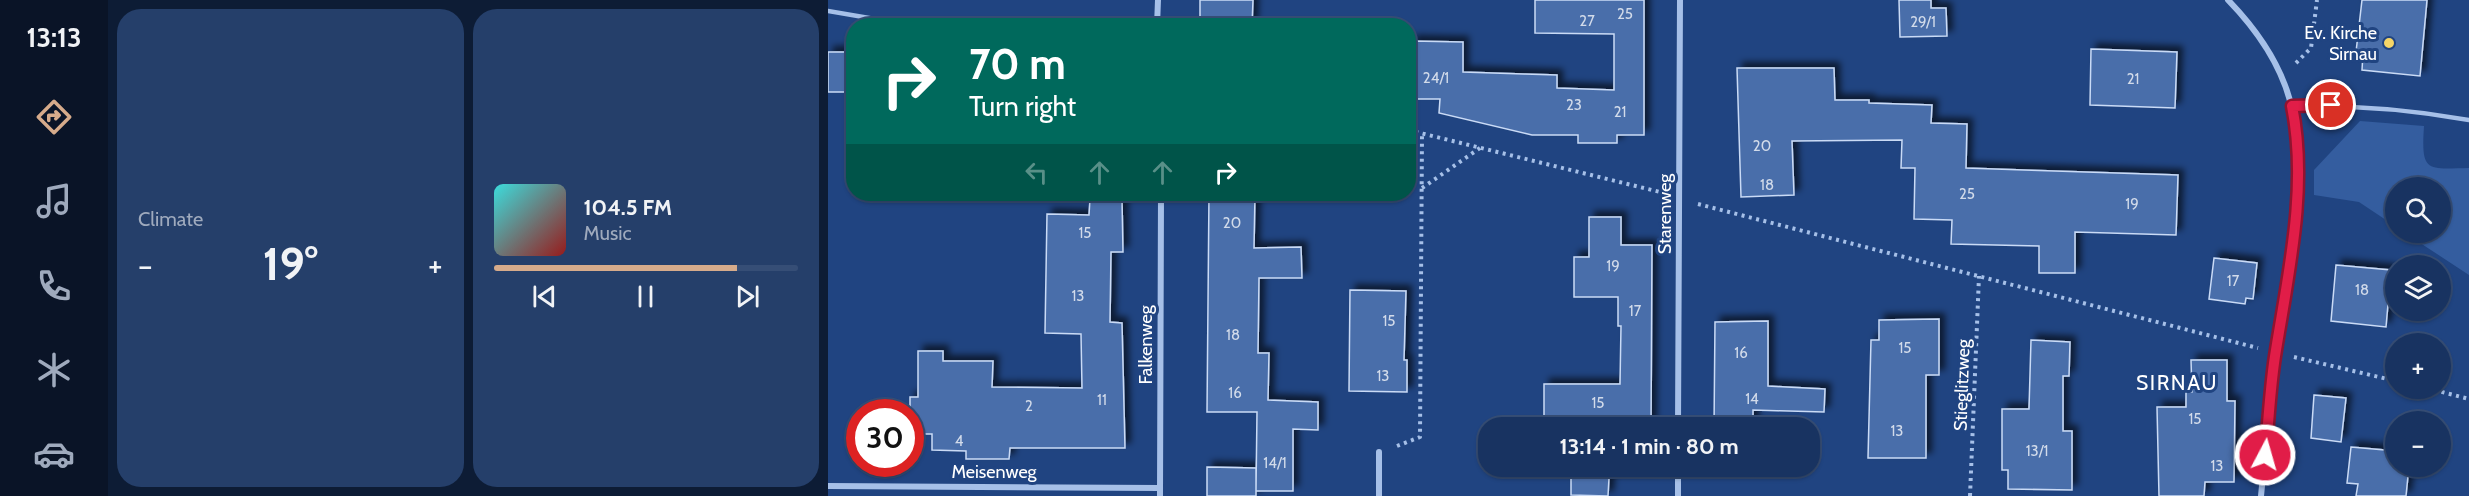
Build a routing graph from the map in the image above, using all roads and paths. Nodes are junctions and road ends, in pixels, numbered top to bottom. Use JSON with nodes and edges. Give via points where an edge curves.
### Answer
{"nodes":[{"id":1,"x":1158,"y":0,"type":"edge"},
{"id":2,"x":1680,"y":0,"type":"edge"},
{"id":3,"x":2228,"y":0,"type":"edge"},
{"id":4,"x":2317,"y":0,"type":"edge"},
{"id":5,"x":828,"y":11,"type":"edge"},
{"id":6,"x":869,"y":18,"type":"edge"},
{"id":7,"x":1157,"y":18,"type":"edge"},
{"id":8,"x":2282,"y":76,"type":"junction"},
{"id":9,"x":2292,"y":106,"type":"junction"},
{"id":10,"x":2469,"y":120,"type":"edge"},
{"id":11,"x":1416,"y":132,"type":"edge"},
{"id":12,"x":1422,"y":134,"type":"junction"},
{"id":13,"x":1481,"y":148,"type":"junction"},
{"id":14,"x":1421,"y":188,"type":"junction"},
{"id":15,"x":1680,"y":196,"type":"junction"},
{"id":16,"x":1161,"y":201,"type":"edge"},
{"id":17,"x":1979,"y":276,"type":"junction"},
{"id":18,"x":2275,"y":353,"type":"junction"},
{"id":19,"x":2385,"y":378,"type":"edge"},
{"id":20,"x":2451,"y":394,"type":"edge"},
{"id":21,"x":2469,"y":399,"type":"edge"},
{"id":22,"x":1678,"y":417,"type":"edge"},
{"id":23,"x":1379,"y":452,"type":"joint"},
{"id":24,"x":1678,"y":477,"type":"edge"},
{"id":25,"x":828,"y":486,"type":"edge"},
{"id":26,"x":1160,"y":492,"type":"edge"},
{"id":27,"x":1378,"y":496,"type":"edge"},
{"id":28,"x":1678,"y":496,"type":"edge"},
{"id":29,"x":1970,"y":496,"type":"edge"},
{"id":30,"x":2261,"y":496,"type":"edge"}],
"edges":[{"from":1,"to":7,"type":"street"},
{"from":2,"to":15,"type":"street","name":"Starenweg"},
{"from":3,"to":8,"type":"street","via":[[2253,27]]},
{"from":4,"to":8,"type":"path","via":[[2311,48]]},
{"from":5,"to":6,"type":"lane"},
{"from":8,"to":9,"type":"street"},
{"from":9,"to":10,"type":"lane","via":[[2343,106]]},
{"from":9,"to":18,"type":"street","via":[[2298,142],[2298,180],[2288,290]]},
{"from":11,"to":12,"type":"path"},
{"from":12,"to":13,"type":"path"},
{"from":12,"to":14,"type":"path"},
{"from":13,"to":14,"type":"path"},
{"from":13,"to":15,"type":"path"},
{"from":14,"to":23,"type":"path","via":[[1420,437]]},
{"from":15,"to":17,"type":"path","via":[[1703,206]]},
{"from":15,"to":22,"type":"street","name":"Starenweg"},
{"from":16,"to":26,"type":"street","name":"Falkenweg"},
{"from":17,"to":18,"type":"path"},
{"from":17,"to":29,"type":"path","name":"Stieglitzweg"},
{"from":18,"to":19,"type":"path"},
{"from":18,"to":30,"type":"street"},
{"from":20,"to":21,"type":"path"},
{"from":23,"to":27,"type":"street"},
{"from":24,"to":28,"type":"street"},
{"from":25,"to":26,"type":"street","name":"Meisenweg"}]}
